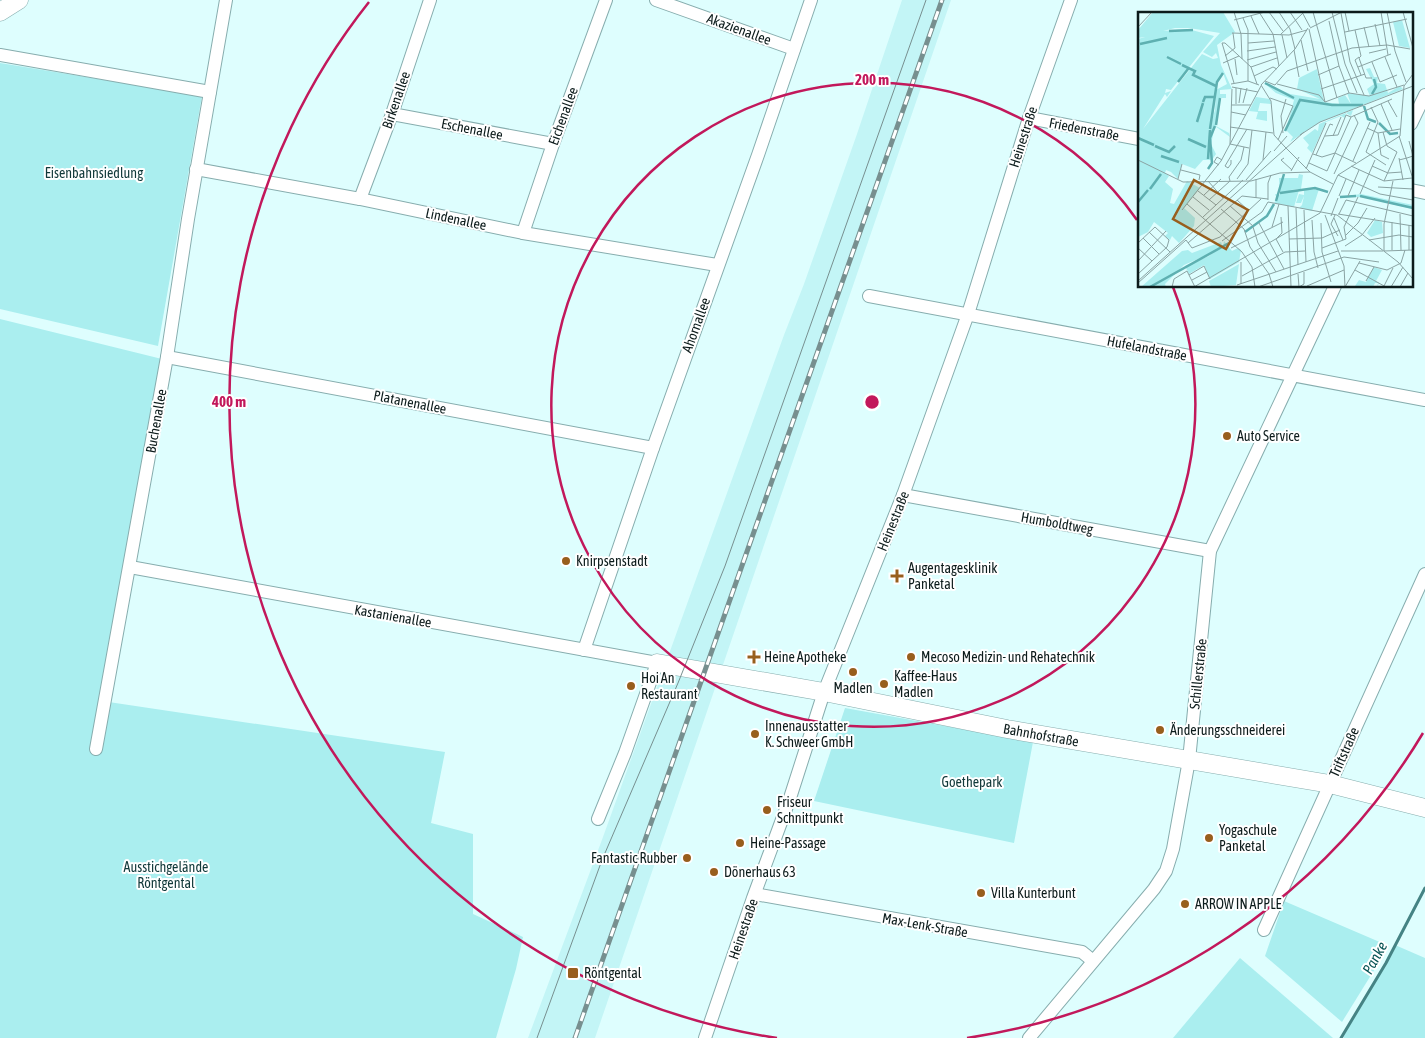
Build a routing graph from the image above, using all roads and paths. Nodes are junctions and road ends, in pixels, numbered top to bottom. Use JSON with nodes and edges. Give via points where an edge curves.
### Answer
{"nodes":[{"id":1,"x":19,"y":0,"type":"edge"},
{"id":2,"x":226,"y":0,"type":"edge"},
{"id":3,"x":430,"y":0,"type":"edge"},
{"id":4,"x":606,"y":0,"type":"edge"},
{"id":5,"x":656,"y":0,"type":"edge"},
{"id":6,"x":811,"y":0,"type":"edge"},
{"id":7,"x":1071,"y":0,"type":"edge"},
{"id":8,"x":0,"y":12,"type":"edge"},
{"id":9,"x":794,"y":49,"type":"junction"},
{"id":10,"x":0,"y":55,"type":"edge"},
{"id":11,"x":210,"y":92,"type":"junction"},
{"id":12,"x":1425,"y":95,"type":"edge"},
{"id":13,"x":392,"y":114,"type":"junction"},
{"id":14,"x":1029,"y":118,"type":"junction"},
{"id":15,"x":1412,"y":122,"type":"edge"},
{"id":16,"x":1138,"y":139,"type":"edge"},
{"id":17,"x":553,"y":144,"type":"junction"},
{"id":18,"x":196,"y":169,"type":"junction"},
{"id":19,"x":1412,"y":190,"type":"edge"},
{"id":20,"x":1425,"y":193,"type":"edge"},
{"id":21,"x":360,"y":199,"type":"junction"},
{"id":22,"x":523,"y":233,"type":"junction"},
{"id":23,"x":718,"y":265,"type":"junction"},
{"id":24,"x":1334,"y":288,"type":"edge"},
{"id":25,"x":869,"y":296,"type":"dead end"},
{"id":26,"x":968,"y":314,"type":"junction"},
{"id":27,"x":167,"y":357,"type":"junction"},
{"id":28,"x":1294,"y":375,"type":"junction"},
{"id":29,"x":1425,"y":400,"type":"edge"},
{"id":30,"x":653,"y":448,"type":"junction"},
{"id":31,"x":903,"y":495,"type":"junction"},
{"id":32,"x":1210,"y":550,"type":"junction"},
{"id":33,"x":130,"y":568,"type":"junction"},
{"id":34,"x":1425,"y":574,"type":"edge"},
{"id":35,"x":584,"y":650,"type":"junction"},
{"id":36,"x":657,"y":663,"type":"junction"},
{"id":37,"x":824,"y":692,"type":"junction"},
{"id":38,"x":96,"y":749,"type":"dead end"},
{"id":39,"x":1189,"y":760,"type":"junction"},
{"id":40,"x":1330,"y":784,"type":"junction"},
{"id":41,"x":1425,"y":808,"type":"edge"},
{"id":42,"x":598,"y":819,"type":"dead end"},
{"id":43,"x":755,"y":894,"type":"junction"},
{"id":44,"x":1264,"y":930,"type":"dead end"},
{"id":45,"x":1093,"y":961,"type":"junction"},
{"id":46,"x":705,"y":1038,"type":"edge"},
{"id":47,"x":1029,"y":1038,"type":"edge"}],
"edges":[{"from":1,"to":8,"type":"street"},
{"from":2,"to":11,"type":"street","name":"Buchenallee"},
{"from":3,"to":13,"type":"street","name":"Birkenallee"},
{"from":4,"to":17,"type":"street","name":"Eichenallee"},
{"from":5,"to":9,"type":"street","name":"Akazienallee"},
{"from":6,"to":9,"type":"street","name":"Ahornallee"},
{"from":7,"to":14,"type":"street","name":"Heinestraße"},
{"from":9,"to":23,"type":"street","name":"Ahornallee"},
{"from":10,"to":11,"type":"street"},
{"from":11,"to":18,"type":"street","name":"Buchenallee"},
{"from":12,"to":15,"type":"street"},
{"from":13,"to":17,"type":"street","name":"Eschenallee"},
{"from":13,"to":21,"type":"street","name":"Birkenallee"},
{"from":14,"to":16,"type":"street","name":"Friedenstraße"},
{"from":14,"to":26,"type":"street","name":"Heinestraße"},
{"from":17,"to":22,"type":"street","name":"Eichenallee"},
{"from":18,"to":21,"type":"street","name":"Lindenallee"},
{"from":18,"to":27,"type":"street","name":"Buchenallee"},
{"from":19,"to":20,"type":"street"},
{"from":21,"to":22,"type":"street","name":"Lindenallee"},
{"from":22,"to":23,"type":"street","name":"Lindenallee"},
{"from":23,"to":30,"type":"street","name":"Ahornallee"},
{"from":24,"to":28,"type":"street","name":"Schillerstraße"},
{"from":25,"to":26,"type":"street","name":"Hufelandstraße"},
{"from":26,"to":28,"type":"street","name":"Hufelandstraße"},
{"from":26,"to":31,"type":"street","name":"Heinestraße"},
{"from":27,"to":30,"type":"street","name":"Platanenallee"},
{"from":27,"to":33,"type":"street","name":"Buchenallee"},
{"from":28,"to":29,"type":"street","name":"Hufelandstraße"},
{"from":28,"to":32,"type":"street","name":"Schillerstraße"},
{"from":30,"to":35,"type":"street","name":"Ahornallee"},
{"from":31,"to":32,"type":"street","name":"Humboldtweg"},
{"from":31,"to":37,"type":"street","name":"Heinestraße"},
{"from":32,"to":39,"type":"street","name":"Schillerstraße"},
{"from":33,"to":35,"type":"street","name":"Kastanienallee"},
{"from":33,"to":38,"type":"street","name":"Buchenallee"},
{"from":34,"to":40,"type":"street","name":"Triftstraße"},
{"from":35,"to":36,"type":"street","name":"Kastanienallee"},
{"from":36,"to":37,"type":"street","name":"Bahnhofstraße"},
{"from":36,"to":42,"type":"street"},
{"from":37,"to":39,"type":"street","name":"Bahnhofstraße"},
{"from":37,"to":43,"type":"street","name":"Heinestraße"},
{"from":39,"to":40,"type":"street","name":"Bahnhofstraße"},
{"from":39,"to":45,"type":"street","name":"Schillerstraße","via":[[1166,871]]},
{"from":40,"to":41,"type":"street","name":"Bahnhofstraße"},
{"from":40,"to":44,"type":"street","name":"Triftstraße"},
{"from":43,"to":45,"type":"street","name":"Max-Lenk-Straße","via":[[1082,952]]},
{"from":43,"to":46,"type":"street","name":"Heinestraße"},
{"from":45,"to":47,"type":"street","name":"Schillerstraße"}]}
